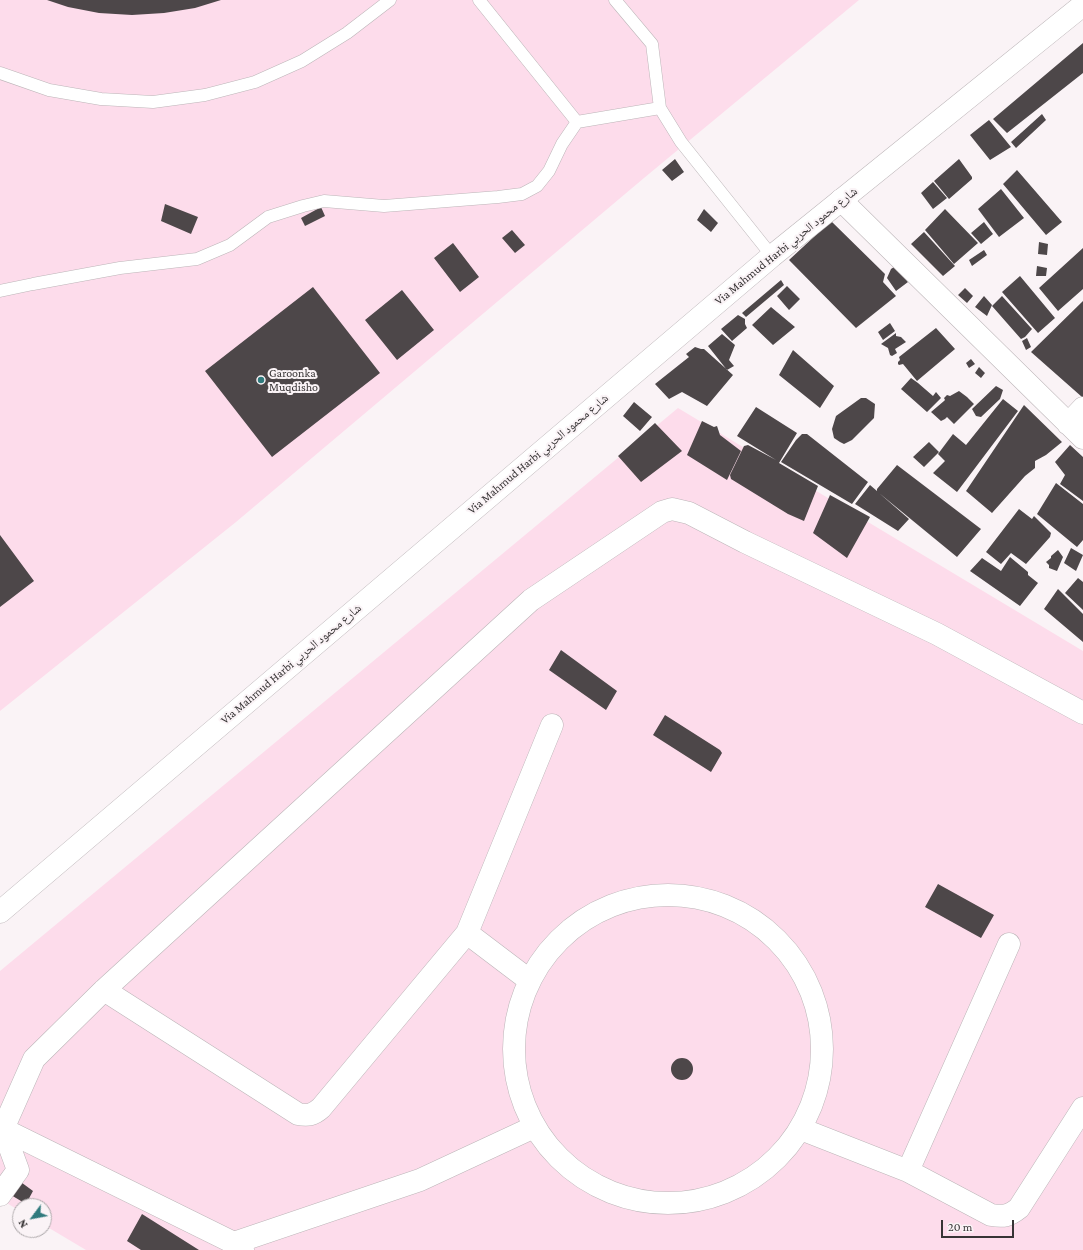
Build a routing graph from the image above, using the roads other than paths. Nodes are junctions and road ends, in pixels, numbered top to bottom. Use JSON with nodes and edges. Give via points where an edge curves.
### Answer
{"nodes":[{"id":1,"x":390,"y":0,"type":"edge"},
{"id":2,"x":479,"y":0,"type":"edge"},
{"id":3,"x":615,"y":0,"type":"edge"},
{"id":4,"x":1083,"y":6,"type":"edge"},
{"id":5,"x":0,"y":73,"type":"edge"},
{"id":6,"x":660,"y":108,"type":"junction"},
{"id":7,"x":577,"y":122,"type":"junction"},
{"id":8,"x":841,"y":200,"type":"junction"},
{"id":9,"x":772,"y":256,"type":"junction"},
{"id":10,"x":0,"y":291,"type":"edge"},
{"id":11,"x":1083,"y":408,"type":"edge"},
{"id":12,"x":1076,"y":431,"type":"edge"},
{"id":13,"x":1083,"y":713,"type":"edge"},
{"id":14,"x":552,"y":725,"type":"dead end"},
{"id":15,"x":0,"y":912,"type":"edge"},
{"id":16,"x":467,"y":933,"type":"junction"},
{"id":17,"x":1009,"y":944,"type":"dead end"},
{"id":18,"x":529,"y":980,"type":"junction"},
{"id":19,"x":104,"y":990,"type":"junction"},
{"id":20,"x":1083,"y":1108,"type":"edge"},
{"id":21,"x":534,"y":1127,"type":"junction"},
{"id":22,"x":3,"y":1129,"type":"junction"},
{"id":23,"x":801,"y":1129,"type":"junction"},
{"id":24,"x":908,"y":1171,"type":"junction"},
{"id":25,"x":0,"y":1195,"type":"edge"},
{"id":26,"x":239,"y":1246,"type":"edge"}],
"edges":[{"from":1,"to":5,"type":"lane","via":[[346,33],[302,61],[255,82],[205,95],[153,102],[101,99],[49,90]]},
{"from":2,"to":7,"type":"lane"},
{"from":3,"to":6,"type":"lane","via":[[652,44]]},
{"from":4,"to":8,"type":"street","name":"Via Mahmud Harbi شارع محمود الحربي"},
{"from":6,"to":7,"type":"lane"},
{"from":6,"to":9,"type":"lane","via":[[681,142]]},
{"from":7,"to":10,"type":"lane","via":[[562,144],[549,171],[537,186],[522,194],[384,206],[324,201],[268,217],[230,245],[197,259],[120,268]]},
{"from":8,"to":9,"type":"street","name":"Via Mahmud Harbi شارع محمود الحربي"},
{"from":8,"to":12,"type":"street"},
{"from":9,"to":15,"type":"street","name":"Via Mahmud Harbi شارع محمود الحربي"},
{"from":11,"to":12,"type":"street"},
{"from":13,"to":19,"type":"street","via":[[937,634],[689,513],[672,509],[662,512],[531,600]]},
{"from":14,"to":16,"type":"street"},
{"from":16,"to":18,"type":"street"},
{"from":16,"to":19,"type":"street","via":[[321,1108],[315,1114],[307,1116],[298,1114]]},
{"from":17,"to":24,"type":"street"},
{"from":18,"to":21,"type":"street","via":[[514,1028],[516,1079]]},
{"from":18,"to":23,"type":"street","via":[[552,946],[583,919],[621,901],[661,894],[702,898],[741,913],[775,938],[800,970],[816,1009],[822,1050],[817,1091]]},
{"from":19,"to":22,"type":"street","via":[[34,1059]]},
{"from":20,"to":24,"type":"street","via":[[1019,1208],[1011,1214],[1001,1217],[991,1215]]},
{"from":21,"to":23,"type":"street","via":[[568,1168],[614,1195],[667,1205],[720,1196],[766,1170]]},
{"from":21,"to":26,"type":"street","via":[[420,1180]]},
{"from":22,"to":25,"type":"street","via":[[18,1170]]},
{"from":22,"to":26,"type":"street"},
{"from":23,"to":24,"type":"street"}]}
